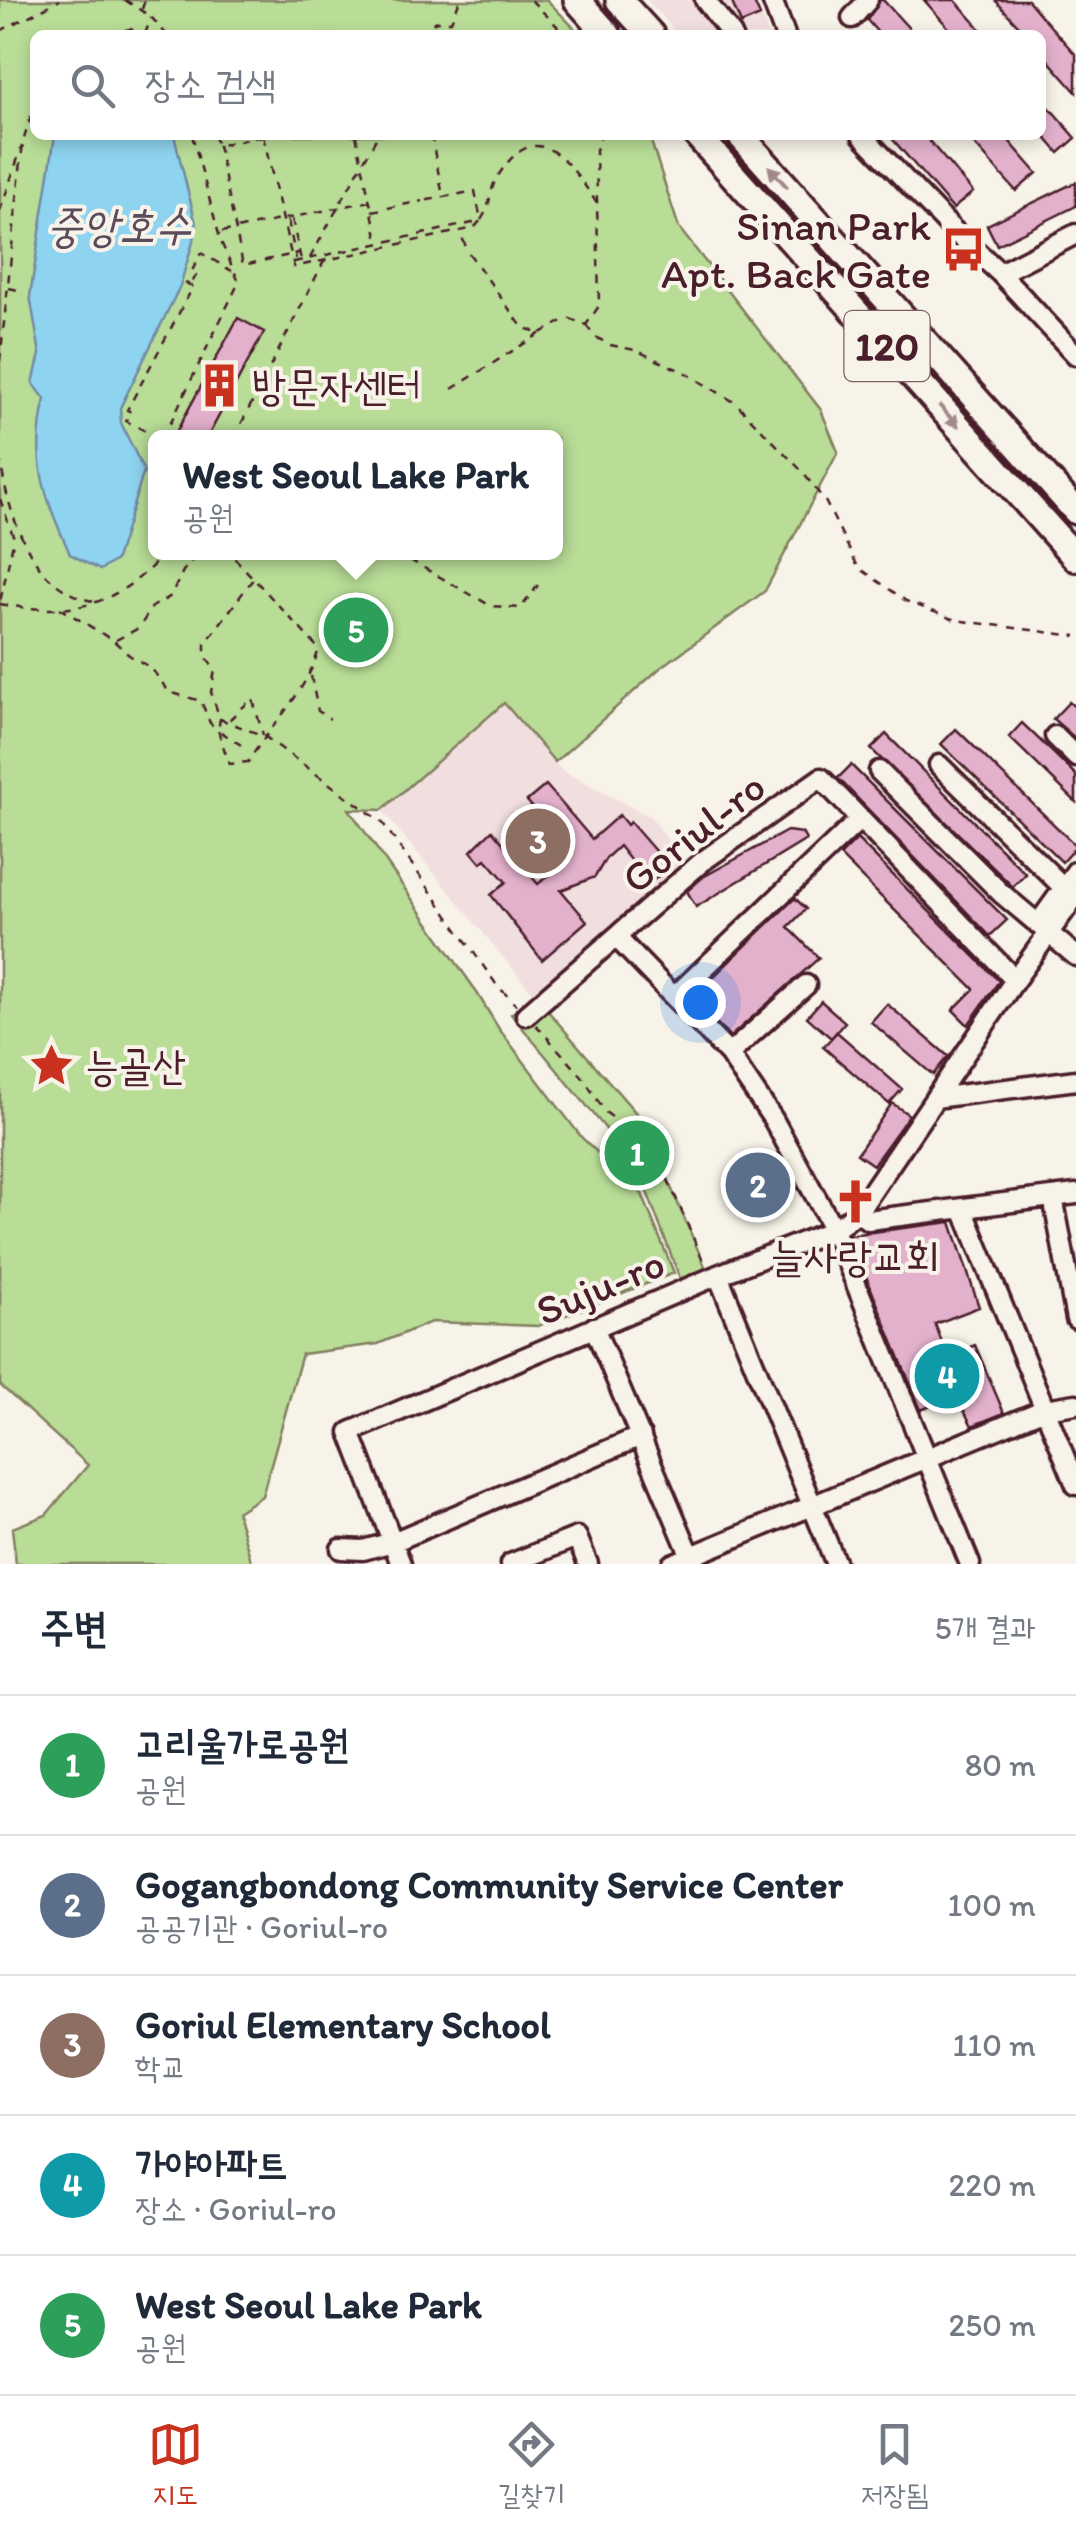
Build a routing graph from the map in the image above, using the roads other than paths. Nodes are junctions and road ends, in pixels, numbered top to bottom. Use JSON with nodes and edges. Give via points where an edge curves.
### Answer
{"nodes":[{"id":1,"x":576,"y":0,"type":"edge"},
{"id":2,"x":619,"y":0,"type":"edge"},
{"id":3,"x":705,"y":0,"type":"edge"},
{"id":4,"x":772,"y":0,"type":"edge"},
{"id":5,"x":868,"y":0,"type":"edge"},
{"id":6,"x":852,"y":18,"type":"dead end"},
{"id":7,"x":603,"y":30,"type":"edge"},
{"id":8,"x":646,"y":30,"type":"edge"},
{"id":9,"x":728,"y":30,"type":"edge"},
{"id":10,"x":784,"y":30,"type":"edge"},
{"id":11,"x":702,"y":140,"type":"edge"},
{"id":12,"x":744,"y":140,"type":"edge"},
{"id":13,"x":867,"y":140,"type":"edge"},
{"id":14,"x":1076,"y":234,"type":"edge"},
{"id":15,"x":1000,"y":272,"type":"junction"},
{"id":16,"x":1076,"y":354,"type":"edge"},
{"id":17,"x":1076,"y":510,"type":"edge"},
{"id":18,"x":1076,"y":558,"type":"edge"},
{"id":19,"x":1054,"y":736,"type":"dead end"},
{"id":20,"x":1076,"y":757,"type":"edge"},
{"id":21,"x":939,"y":765,"type":"dead end"},
{"id":22,"x":879,"y":771,"type":"dead end"},
{"id":23,"x":860,"y":819,"type":"junction"},
{"id":24,"x":1076,"y":871,"type":"edge"},
{"id":25,"x":1070,"y":891,"type":"edge"},
{"id":26,"x":1042,"y":929,"type":"junction"},
{"id":27,"x":616,"y":937,"type":"junction"},
{"id":28,"x":1076,"y":956,"type":"edge"},
{"id":29,"x":1015,"y":980,"type":"junction"},
{"id":30,"x":806,"y":985,"type":"dead end"},
{"id":31,"x":674,"y":997,"type":"junction"},
{"id":32,"x":526,"y":1015,"type":"road end"},
{"id":33,"x":730,"y":1054,"type":"junction"},
{"id":34,"x":1076,"y":1080,"type":"edge"},
{"id":35,"x":935,"y":1098,"type":"junction"},
{"id":36,"x":1076,"y":1194,"type":"edge"},
{"id":37,"x":1053,"y":1197,"type":"junction"},
{"id":38,"x":963,"y":1208,"type":"junction"},
{"id":39,"x":858,"y":1212,"type":"junction"},
{"id":40,"x":834,"y":1230,"type":"junction"},
{"id":41,"x":714,"y":1276,"type":"junction"},
{"id":42,"x":1076,"y":1319,"type":"edge"},
{"id":43,"x":594,"y":1327,"type":"junction"},
{"id":44,"x":1076,"y":1404,"type":"edge"},
{"id":45,"x":1045,"y":1409,"type":"junction"},
{"id":46,"x":640,"y":1436,"type":"junction"},
{"id":47,"x":927,"y":1458,"type":"junction"},
{"id":48,"x":1076,"y":1485,"type":"edge"},
{"id":49,"x":813,"y":1506,"type":"junction"},
{"id":50,"x":392,"y":1542,"type":"junction"},
{"id":51,"x":341,"y":1549,"type":"dead end"},
{"id":52,"x":693,"y":1560,"type":"edge"},
{"id":53,"x":401,"y":1564,"type":"edge"},
{"id":54,"x":510,"y":1564,"type":"edge"},
{"id":55,"x":588,"y":1564,"type":"edge"},
{"id":56,"x":672,"y":1564,"type":"edge"},
{"id":57,"x":836,"y":1564,"type":"edge"},
{"id":58,"x":970,"y":1564,"type":"edge"}],
"edges":[{"from":1,"to":7,"type":"highway"},
{"from":2,"to":8,"type":"highway"},
{"from":3,"to":9,"type":"street"},
{"from":4,"to":10,"type":"street"},
{"from":5,"to":6,"type":"street"},
{"from":11,"to":18,"type":"highway","number":"120","one_way":true},
{"from":17,"to":12,"type":"highway","number":"120","one_way":true},
{"from":13,"to":15,"type":"street"},
{"from":14,"to":15,"type":"street"},
{"from":15,"to":16,"type":"street"},
{"from":19,"to":20,"type":"street"},
{"from":21,"to":25,"type":"street"},
{"from":22,"to":26,"type":"street"},
{"from":23,"to":27,"type":"street","name":"Goriul-ro","via":[[821,778],[703,860]]},
{"from":23,"to":29,"type":"street"},
{"from":23,"to":31,"type":"street"},
{"from":24,"to":25,"type":"street","name":"Suju-ro"},
{"from":25,"to":26,"type":"street","name":"Suju-ro"},
{"from":26,"to":28,"type":"street"},
{"from":26,"to":29,"type":"street","name":"Suju-ro"},
{"from":27,"to":31,"type":"street","name":"Goriul-ro"},
{"from":27,"to":32,"type":"street"},
{"from":29,"to":35,"type":"street","name":"Suju-ro"},
{"from":30,"to":33,"type":"street"},
{"from":31,"to":33,"type":"street","name":"Goriul-ro"},
{"from":33,"to":40,"type":"street","name":"Goriul-ro"},
{"from":34,"to":35,"type":"street"},
{"from":35,"to":39,"type":"street","name":"Suju-ro"},
{"from":36,"to":37,"type":"street"},
{"from":37,"to":38,"type":"street"},
{"from":37,"to":42,"type":"street"},
{"from":38,"to":39,"type":"street","via":[[868,1220]]},
{"from":38,"to":45,"type":"street"},
{"from":39,"to":40,"type":"street","name":"Suju-ro"},
{"from":40,"to":41,"type":"street","name":"Suju-ro"},
{"from":40,"to":47,"type":"street","name":"Goriul-ro"},
{"from":41,"to":43,"type":"street","name":"Suju-ro"},
{"from":41,"to":49,"type":"street"},
{"from":43,"to":46,"type":"street"},
{"from":43,"to":50,"type":"street","name":"Suju-ro","via":[[350,1432]]},
{"from":44,"to":45,"type":"street"},
{"from":45,"to":47,"type":"street"},
{"from":45,"to":48,"type":"street"},
{"from":46,"to":50,"type":"street"},
{"from":46,"to":52,"type":"street"},
{"from":47,"to":49,"type":"street"},
{"from":47,"to":58,"type":"street","name":"Goriul-ro"},
{"from":49,"to":52,"type":"street"},
{"from":49,"to":57,"type":"street"},
{"from":50,"to":51,"type":"street"},
{"from":50,"to":53,"type":"street","name":"Suju-ro"},
{"from":52,"to":56,"type":"street"},
{"from":54,"to":55,"type":"street","via":[[577,1537]]}]}
